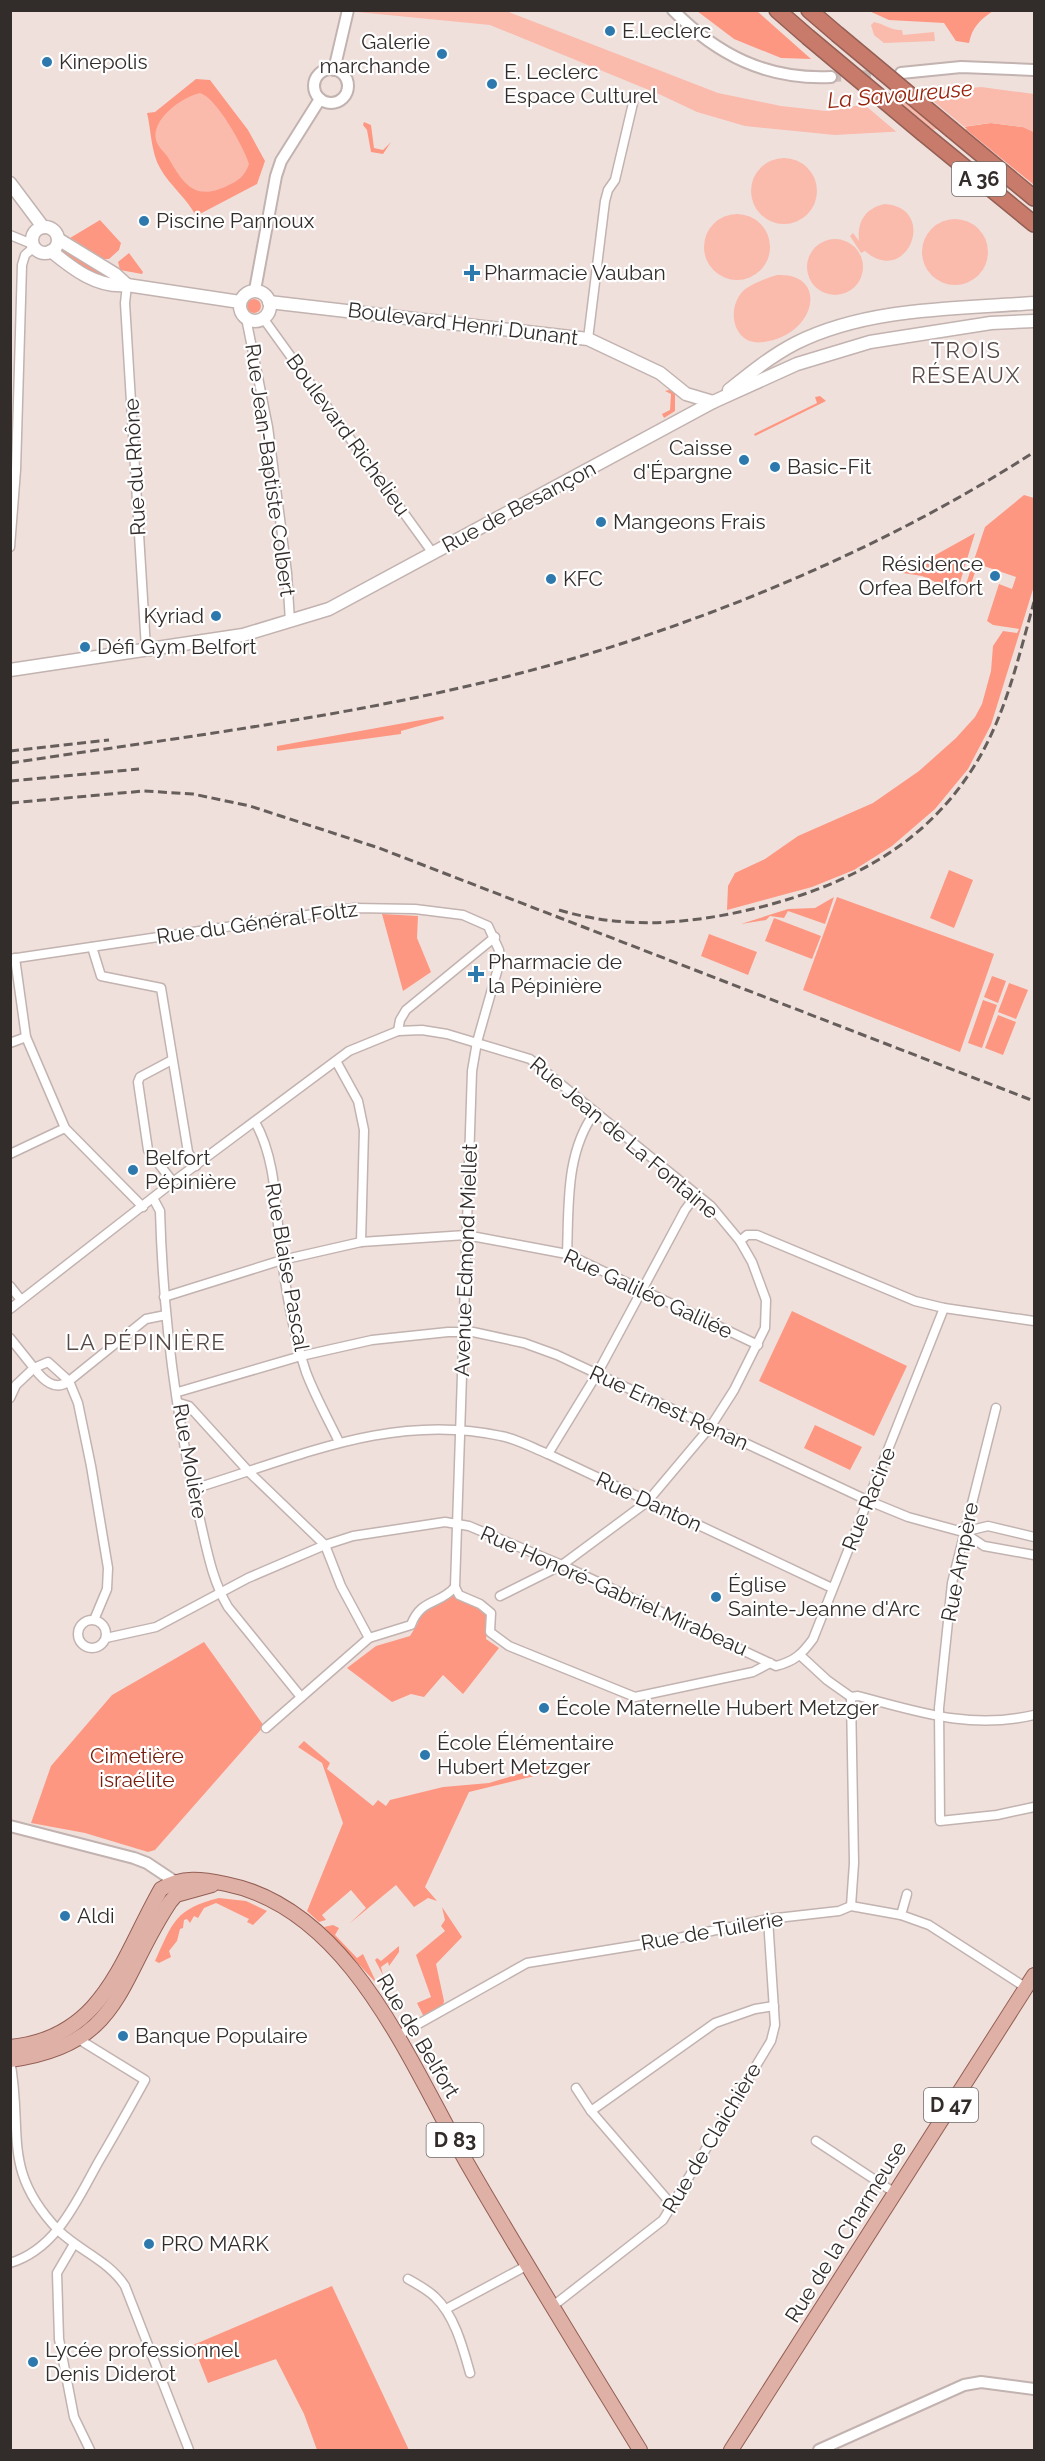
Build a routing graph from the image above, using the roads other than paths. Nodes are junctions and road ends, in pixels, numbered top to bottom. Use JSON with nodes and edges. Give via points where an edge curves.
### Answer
{"nodes":[{"id":1,"x":673,"y":10,"type":"edge"},
{"id":2,"x":777,"y":10,"type":"edge"},
{"id":3,"x":809,"y":10,"type":"edge"},
{"id":4,"x":348,"y":14,"type":"edge"},
{"id":5,"x":334,"y":70,"type":"junction"},
{"id":6,"x":1035,"y":70,"type":"edge"},
{"id":7,"x":901,"y":73,"type":"tunnel mouth"},
{"id":8,"x":831,"y":78,"type":"tunnel mouth"},
{"id":9,"x":320,"y":99,"type":"junction"},
{"id":10,"x":633,"y":103,"type":"dead end"},
{"id":11,"x":10,"y":183,"type":"edge"},
{"id":12,"x":1035,"y":198,"type":"edge"},
{"id":13,"x":1035,"y":224,"type":"edge"},
{"id":14,"x":43,"y":227,"type":"junction"},
{"id":15,"x":10,"y":235,"type":"edge"},
{"id":16,"x":33,"y":245,"type":"junction"},
{"id":17,"x":55,"y":245,"type":"junction"},
{"id":18,"x":127,"y":285,"type":"junction"},
{"id":19,"x":255,"y":290,"type":"junction"},
{"id":20,"x":240,"y":302,"type":"junction"},
{"id":21,"x":269,"y":302,"type":"junction"},
{"id":22,"x":1035,"y":303,"type":"edge"},
{"id":23,"x":246,"y":318,"type":"junction"},
{"id":24,"x":263,"y":318,"type":"junction"},
{"id":25,"x":1035,"y":321,"type":"edge"},
{"id":26,"x":588,"y":339,"type":"junction"},
{"id":27,"x":686,"y":394,"type":"junction"},
{"id":28,"x":713,"y":402,"type":"junction"},
{"id":29,"x":683,"y":420,"type":"junction"},
{"id":30,"x":10,"y":547,"type":"edge"},
{"id":31,"x":432,"y":552,"type":"junction"},
{"id":32,"x":290,"y":622,"type":"junction"},
{"id":33,"x":146,"y":649,"type":"junction"},
{"id":34,"x":10,"y":670,"type":"edge"},
{"id":35,"x":495,"y":937,"type":"junction"},
{"id":36,"x":92,"y":946,"type":"junction"},
{"id":37,"x":13,"y":958,"type":"edge"},
{"id":38,"x":398,"y":1031,"type":"junction"},
{"id":39,"x":26,"y":1037,"type":"junction"},
{"id":40,"x":477,"y":1042,"type":"junction"},
{"id":41,"x":10,"y":1043,"type":"edge"},
{"id":42,"x":172,"y":1060,"type":"junction"},
{"id":43,"x":336,"y":1061,"type":"junction"},
{"id":44,"x":596,"y":1112,"type":"junction"},
{"id":45,"x":255,"y":1122,"type":"junction"},
{"id":46,"x":65,"y":1128,"type":"junction"},
{"id":47,"x":10,"y":1154,"type":"edge"},
{"id":48,"x":196,"y":1166,"type":"junction"},
{"id":49,"x":173,"y":1182,"type":"junction"},
{"id":50,"x":696,"y":1195,"type":"junction"},
{"id":51,"x":153,"y":1198,"type":"junction"},
{"id":52,"x":143,"y":1207,"type":"junction"},
{"id":53,"x":466,"y":1235,"type":"junction"},
{"id":54,"x":740,"y":1241,"type":"junction"},
{"id":55,"x":362,"y":1242,"type":"junction"},
{"id":56,"x":567,"y":1254,"type":"junction"},
{"id":57,"x":282,"y":1260,"type":"junction"},
{"id":58,"x":10,"y":1286,"type":"edge"},
{"id":59,"x":643,"y":1291,"type":"junction"},
{"id":60,"x":164,"y":1297,"type":"junction"},
{"id":61,"x":21,"y":1300,"type":"junction"},
{"id":62,"x":944,"y":1308,"type":"junction"},
{"id":63,"x":10,"y":1309,"type":"edge"},
{"id":64,"x":166,"y":1316,"type":"junction"},
{"id":65,"x":1035,"y":1321,"type":"edge"},
{"id":66,"x":464,"y":1332,"type":"junction"},
{"id":67,"x":10,"y":1338,"type":"edge"},
{"id":68,"x":758,"y":1345,"type":"junction"},
{"id":69,"x":301,"y":1356,"type":"junction"},
{"id":70,"x":34,"y":1368,"type":"junction"},
{"id":71,"x":597,"y":1374,"type":"junction"},
{"id":72,"x":69,"y":1381,"type":"junction"},
{"id":73,"x":177,"y":1392,"type":"junction"},
{"id":74,"x":10,"y":1398,"type":"edge"},
{"id":75,"x":179,"y":1403,"type":"junction"},
{"id":76,"x":996,"y":1408,"type":"dead end"},
{"id":77,"x":711,"y":1426,"type":"junction"},
{"id":78,"x":461,"y":1429,"type":"junction"},
{"id":79,"x":339,"y":1442,"type":"junction"},
{"id":80,"x":548,"y":1454,"type":"junction"},
{"id":81,"x":249,"y":1472,"type":"junction"},
{"id":82,"x":193,"y":1489,"type":"junction"},
{"id":83,"x":868,"y":1501,"type":"junction"},
{"id":84,"x":647,"y":1502,"type":"junction"},
{"id":85,"x":457,"y":1523,"type":"junction"},
{"id":86,"x":963,"y":1532,"type":"junction"},
{"id":87,"x":1035,"y":1537,"type":"edge"},
{"id":88,"x":325,"y":1545,"type":"junction"},
{"id":89,"x":1035,"y":1555,"type":"edge"},
{"id":90,"x":562,"y":1565,"type":"junction"},
{"id":91,"x":455,"y":1587,"type":"junction"},
{"id":92,"x":832,"y":1588,"type":"junction"},
{"id":93,"x":219,"y":1593,"type":"junction"},
{"id":94,"x":500,"y":1596,"type":"dead end"},
{"id":95,"x":94,"y":1620,"type":"junction"},
{"id":96,"x":106,"y":1638,"type":"junction"},
{"id":97,"x":369,"y":1638,"type":"junction"},
{"id":98,"x":801,"y":1656,"type":"junction"},
{"id":99,"x":770,"y":1663,"type":"junction"},
{"id":100,"x":301,"y":1697,"type":"junction"},
{"id":101,"x":851,"y":1697,"type":"junction"},
{"id":102,"x":1035,"y":1715,"type":"edge"},
{"id":103,"x":939,"y":1718,"type":"junction"},
{"id":104,"x":266,"y":1728,"type":"dead end"},
{"id":105,"x":1035,"y":1807,"type":"edge"},
{"id":106,"x":10,"y":1826,"type":"edge"},
{"id":107,"x":148,"y":1864,"type":"junction"},
{"id":108,"x":174,"y":1881,"type":"junction"},
{"id":109,"x":220,"y":1883,"type":"junction"},
{"id":110,"x":160,"y":1889,"type":"junction"},
{"id":111,"x":908,"y":1894,"type":"dead end"},
{"id":112,"x":176,"y":1895,"type":"junction"},
{"id":113,"x":851,"y":1906,"type":"junction"},
{"id":114,"x":901,"y":1915,"type":"junction"},
{"id":115,"x":768,"y":1919,"type":"junction"},
{"id":116,"x":1035,"y":1975,"type":"edge"},
{"id":117,"x":1025,"y":1987,"type":"junction"},
{"id":118,"x":774,"y":2006,"type":"junction"},
{"id":119,"x":397,"y":2036,"type":"junction"},
{"id":120,"x":80,"y":2040,"type":"junction"},
{"id":121,"x":10,"y":2047,"type":"edge"},
{"id":122,"x":11,"y":2060,"type":"edge"},
{"id":123,"x":576,"y":2088,"type":"dead end"},
{"id":124,"x":591,"y":2111,"type":"junction"},
{"id":125,"x":816,"y":2141,"type":"dead end"},
{"id":126,"x":12,"y":2149,"type":"edge"},
{"id":127,"x":896,"y":2193,"type":"junction"},
{"id":128,"x":672,"y":2205,"type":"junction"},
{"id":129,"x":58,"y":2230,"type":"junction"},
{"id":130,"x":74,"y":2244,"type":"junction"},
{"id":131,"x":10,"y":2263,"type":"edge"},
{"id":132,"x":528,"y":2265,"type":"junction"},
{"id":133,"x":408,"y":2279,"type":"dead end"},
{"id":134,"x":553,"y":2306,"type":"junction"},
{"id":135,"x":446,"y":2309,"type":"junction"},
{"id":136,"x":470,"y":2373,"type":"dead end"},
{"id":137,"x":1035,"y":2389,"type":"edge"},
{"id":138,"x":90,"y":2451,"type":"edge"},
{"id":139,"x":189,"y":2451,"type":"edge"},
{"id":140,"x":640,"y":2451,"type":"edge"},
{"id":141,"x":730,"y":2451,"type":"edge"},
{"id":142,"x":819,"y":2451,"type":"edge"}],
"edges":[{"from":1,"to":8,"type":"street","via":[[705,41],[747,65],[794,77]]},
{"from":2,"to":13,"type":"highway","number":"A 36","bridge":true},
{"from":3,"to":12,"type":"highway","number":"A 36","bridge":true},
{"from":4,"to":5,"type":"street"},
{"from":5,"to":9,"type":"street","via":[[324,71],[316,78],[314,87]]},
{"from":5,"to":9,"type":"street","via":[[346,79],[346,93],[335,103]]},
{"from":6,"to":7,"type":"street","via":[[996,67]]},
{"from":9,"to":19,"type":"street","via":[[281,161]]},
{"from":10,"to":26,"type":"street","via":[[615,180],[605,201]]},
{"from":11,"to":14,"type":"main road"},
{"from":14,"to":16,"type":"main road","via":[[33,235]]},
{"from":14,"to":17,"type":"main road","via":[[53,230]]},
{"from":15,"to":16,"type":"street"},
{"from":16,"to":17,"type":"main road","via":[[44,253]]},
{"from":16,"to":30,"type":"street","via":[[22,265]]},
{"from":17,"to":18,"type":"main road","via":[[92,278],[110,286]]},
{"from":18,"to":20,"type":"main road"},
{"from":18,"to":33,"type":"street","name":"Rue du Rhône"},
{"from":19,"to":20,"type":"main road","via":[[245,293]]},
{"from":19,"to":21,"type":"main road"},
{"from":20,"to":23,"type":"main road","via":[[240,311]]},
{"from":21,"to":24,"type":"main road","via":[[269,311]]},
{"from":21,"to":26,"type":"main road","name":"Boulevard Henri Dunant"},
{"from":22,"to":28,"type":"main road","via":[[889,315],[831,330],[797,343],[759,365]]},
{"from":23,"to":24,"type":"main road"},
{"from":23,"to":32,"type":"street","name":"Rue Jean-Baptiste Colbert","via":[[268,427]]},
{"from":24,"to":31,"type":"street","name":"Boulevard Richelieu"},
{"from":25,"to":28,"type":"main road","via":[[991,323],[870,342],[797,364]]},
{"from":26,"to":27,"type":"main road","name":"Boulevard Henri Dunant","via":[[660,373]]},
{"from":27,"to":28,"type":"main road","name":"Boulevard Henri Dunant"},
{"from":27,"to":29,"type":"main road"},
{"from":28,"to":29,"type":"main road","name":"Rue de Besançon"},
{"from":29,"to":31,"type":"main road","name":"Rue de Besançon"},
{"from":31,"to":32,"type":"main road","name":"Rue de Besançon","via":[[329,609]]},
{"from":32,"to":33,"type":"main road","name":"Rue de Besançon","via":[[243,635]]},
{"from":33,"to":34,"type":"main road","name":"Rue de Besançon"},
{"from":35,"to":36,"type":"street","name":"Rue du Général Foltz","via":[[488,926],[463,915],[354,908]]},
{"from":35,"to":38,"type":"street","via":[[406,1010]]},
{"from":35,"to":40,"type":"street","name":"Avenue Edmond Miellet","via":[[500,961]]},
{"from":36,"to":37,"type":"street","name":"Rue du Général Foltz"},
{"from":36,"to":42,"type":"street","via":[[101,976],[161,988]]},
{"from":37,"to":39,"type":"street"},
{"from":38,"to":40,"type":"street","name":"Rue Jean de La Fontaine","via":[[422,1030]]},
{"from":38,"to":43,"type":"street","via":[[361,1045]]},
{"from":39,"to":41,"type":"street"},
{"from":39,"to":46,"type":"street"},
{"from":40,"to":44,"type":"street","name":"Rue Jean de La Fontaine","via":[[530,1059]]},
{"from":40,"to":53,"type":"street","name":"Avenue Edmond Miellet","via":[[472,1071]]},
{"from":42,"to":48,"type":"street","via":[[188,1152]]},
{"from":42,"to":49,"type":"street","via":[[140,1077],[138,1083],[148,1150]]},
{"from":43,"to":45,"type":"street"},
{"from":43,"to":55,"type":"street","via":[[358,1101],[364,1130]]},
{"from":44,"to":50,"type":"street","name":"Rue Jean de La Fontaine"},
{"from":44,"to":56,"type":"street","via":[[584,1127],[574,1157]]},
{"from":45,"to":48,"type":"street"},
{"from":45,"to":57,"type":"street","name":"Rue Blaise Pascal","via":[[269,1160]]},
{"from":46,"to":47,"type":"street"},
{"from":46,"to":52,"type":"street"},
{"from":48,"to":49,"type":"street"},
{"from":49,"to":51,"type":"street"},
{"from":50,"to":54,"type":"street","name":"Rue Jean de La Fontaine","via":[[711,1206]]},
{"from":50,"to":59,"type":"street"},
{"from":51,"to":52,"type":"street"},
{"from":51,"to":60,"type":"street","name":"Rue Molière","via":[[160,1211]]},
{"from":52,"to":61,"type":"street"},
{"from":53,"to":55,"type":"street","name":"Rue Galiléo Galilée"},
{"from":53,"to":56,"type":"street","name":"Rue Galiléo Galilée"},
{"from":53,"to":66,"type":"street","name":"Avenue Edmond Miellet"},
{"from":54,"to":62,"type":"street","via":[[747,1235],[757,1235],[872,1285]]},
{"from":54,"to":68,"type":"street","name":"Rue Jean de La Fontaine","via":[[766,1300],[765,1328]]},
{"from":55,"to":57,"type":"street","name":"Rue Galiléo Galilée"},
{"from":56,"to":59,"type":"street","name":"Rue Galiléo Galilée"},
{"from":57,"to":60,"type":"street","name":"Rue Galiléo Galilée"},
{"from":57,"to":69,"type":"street","name":"Rue Blaise Pascal"},
{"from":58,"to":61,"type":"street"},
{"from":59,"to":68,"type":"street","name":"Rue Galiléo Galilée"},
{"from":59,"to":71,"type":"street"},
{"from":60,"to":64,"type":"street","name":"Rue Molière"},
{"from":61,"to":63,"type":"street"},
{"from":62,"to":65,"type":"street"},
{"from":62,"to":83,"type":"street","name":"Rue Racine"},
{"from":64,"to":72,"type":"street","via":[[146,1319]]},
{"from":64,"to":73,"type":"street","name":"Rue Molière"},
{"from":66,"to":69,"type":"street","name":"Rue Ernest Renan","via":[[372,1340]]},
{"from":66,"to":71,"type":"street","name":"Rue Ernest Renan","via":[[524,1343]]},
{"from":66,"to":78,"type":"street","name":"Avenue Edmond Miellet"},
{"from":67,"to":70,"type":"street"},
{"from":68,"to":77,"type":"street","name":"Rue Jean de La Fontaine"},
{"from":69,"to":73,"type":"street","name":"Rue Ernest Renan"},
{"from":69,"to":79,"type":"street","name":"Rue Blaise Pascal"},
{"from":70,"to":72,"type":"street","via":[[48,1362]]},
{"from":70,"to":72,"type":"street","via":[[42,1380],[54,1386]]},
{"from":70,"to":74,"type":"street","via":[[16,1385]]},
{"from":71,"to":77,"type":"street","name":"Rue Ernest Renan"},
{"from":71,"to":80,"type":"street"},
{"from":72,"to":95,"type":"street","via":[[92,1466],[108,1568],[107,1589]]},
{"from":73,"to":75,"type":"street","name":"Rue Molière"},
{"from":75,"to":81,"type":"street","via":[[189,1406]]},
{"from":75,"to":82,"type":"street","name":"Rue Molière"},
{"from":76,"to":86,"type":"street","name":"Rue Ampère"},
{"from":77,"to":83,"type":"street","name":"Rue Ernest Renan"},
{"from":77,"to":84,"type":"street","name":"Rue Jean de La Fontaine"},
{"from":78,"to":79,"type":"street","name":"Rue Danton","via":[[386,1431]]},
{"from":78,"to":80,"type":"street","name":"Rue Danton","via":[[504,1436]]},
{"from":78,"to":85,"type":"street","name":"Avenue Edmond Miellet"},
{"from":79,"to":81,"type":"street","name":"Rue Danton"},
{"from":80,"to":84,"type":"street","name":"Rue Danton"},
{"from":81,"to":82,"type":"street","name":"Rue Danton"},
{"from":81,"to":88,"type":"street"},
{"from":82,"to":93,"type":"street","name":"Rue Molière"},
{"from":83,"to":86,"type":"street","name":"Rue Ernest Renan"},
{"from":83,"to":92,"type":"street","name":"Rue Racine"},
{"from":84,"to":90,"type":"street","name":"Rue Jean de La Fontaine"},
{"from":84,"to":92,"type":"street","name":"Rue Danton"},
{"from":85,"to":88,"type":"street","via":[[353,1536]]},
{"from":85,"to":90,"type":"street","name":"Rue Honoré-Gabriel Mirabeau"},
{"from":85,"to":91,"type":"street","name":"Avenue Edmond Miellet"},
{"from":86,"to":87,"type":"street","via":[[987,1527]]},
{"from":86,"to":89,"type":"street","via":[[984,1546]]},
{"from":86,"to":103,"type":"street","name":"Rue Ampère","via":[[952,1583]]},
{"from":88,"to":93,"type":"street"},
{"from":88,"to":97,"type":"street","via":[[341,1586]]},
{"from":90,"to":94,"type":"street","name":"Rue Jean de La Fontaine"},
{"from":90,"to":99,"type":"street","name":"Rue Honoré-Gabriel Mirabeau"},
{"from":91,"to":97,"type":"street","via":[[447,1596],[418,1610],[411,1625]]},
{"from":91,"to":99,"type":"street","via":[[459,1595],[491,1613],[490,1632],[508,1646],[634,1697],[753,1672]]},
{"from":92,"to":98,"type":"street","name":"Rue Racine","via":[[813,1639]]},
{"from":93,"to":96,"type":"street","via":[[156,1627]]},
{"from":93,"to":100,"type":"street","name":"Rue Molière"},
{"from":95,"to":96,"type":"street","via":[[106,1630]]},
{"from":95,"to":96,"type":"street","via":[[80,1627],[80,1641],[93,1648]]},
{"from":97,"to":100,"type":"street"},
{"from":98,"to":99,"type":"street","via":[[777,1666]]},
{"from":98,"to":101,"type":"street"},
{"from":100,"to":104,"type":"street"},
{"from":101,"to":103,"type":"street"},
{"from":101,"to":113,"type":"street"},
{"from":102,"to":103,"type":"street","via":[[992,1720]]},
{"from":103,"to":105,"type":"street","name":"Rue Ampère","via":[[940,1821]]},
{"from":106,"to":107,"type":"street"},
{"from":107,"to":108,"type":"street"},
{"from":107,"to":110,"type":"street"},
{"from":108,"to":109,"type":"main road","number":"D 83"},
{"from":108,"to":110,"type":"main road","number":"D 83"},
{"from":108,"to":112,"type":"street"},
{"from":109,"to":112,"type":"main road"},
{"from":109,"to":119,"type":"main road","name":"Rue de Belfort","number":"D 83","via":[[263,1896],[293,1912],[357,1975]]},
{"from":110,"to":112,"type":"street"},
{"from":110,"to":121,"type":"main road","via":[[92,2011],[63,2031],[31,2045]]},
{"from":111,"to":114,"type":"street"},
{"from":112,"to":120,"type":"main road","via":[[119,1996]]},
{"from":113,"to":114,"type":"street","name":"Rue de Tuilerie"},
{"from":113,"to":115,"type":"street","name":"Rue de Tuilerie","via":[[839,1911]]},
{"from":114,"to":117,"type":"street","name":"Rue de Tuilerie","via":[[929,1925]]},
{"from":115,"to":118,"type":"street","name":"Rue de Claichière"},
{"from":115,"to":119,"type":"street","name":"Rue de Tuilerie","via":[[528,1963]]},
{"from":116,"to":117,"type":"main road","name":"Rue de la Charmeuse","number":"D 47"},
{"from":117,"to":127,"type":"main road","name":"Rue de la Charmeuse","number":"D 47"},
{"from":118,"to":124,"type":"street","via":[[715,2023]]},
{"from":118,"to":128,"type":"street","name":"Rue de Claichière","via":[[771,2041]]},
{"from":119,"to":132,"type":"main road","name":"Rue de Belfort","number":"D 83"},
{"from":120,"to":122,"type":"main road","via":[[42,2056]]},
{"from":120,"to":129,"type":"street","via":[[145,2080]]},
{"from":122,"to":126,"type":"street"},
{"from":123,"to":124,"type":"street"},
{"from":124,"to":128,"type":"street"},
{"from":125,"to":127,"type":"street"},
{"from":126,"to":129,"type":"street","via":[[21,2180],[34,2204]]},
{"from":127,"to":141,"type":"main road","name":"Rue de la Charmeuse","number":"D 47"},
{"from":128,"to":134,"type":"street","name":"Rue de Claichière","via":[[663,2220]]},
{"from":129,"to":130,"type":"street"},
{"from":129,"to":131,"type":"street","via":[[33,2253]]},
{"from":130,"to":138,"type":"street","via":[[57,2273],[59,2339],[74,2417]]},
{"from":130,"to":139,"type":"street","via":[[113,2270],[125,2286]]},
{"from":132,"to":134,"type":"main road","name":"Rue de Belfort","number":"D 83"},
{"from":132,"to":135,"type":"street"},
{"from":133,"to":135,"type":"street"},
{"from":134,"to":140,"type":"main road","name":"Rue de Belfort","number":"D 83"},
{"from":135,"to":136,"type":"street"},
{"from":137,"to":142,"type":"street","via":[[981,2382],[964,2385]]}]}
